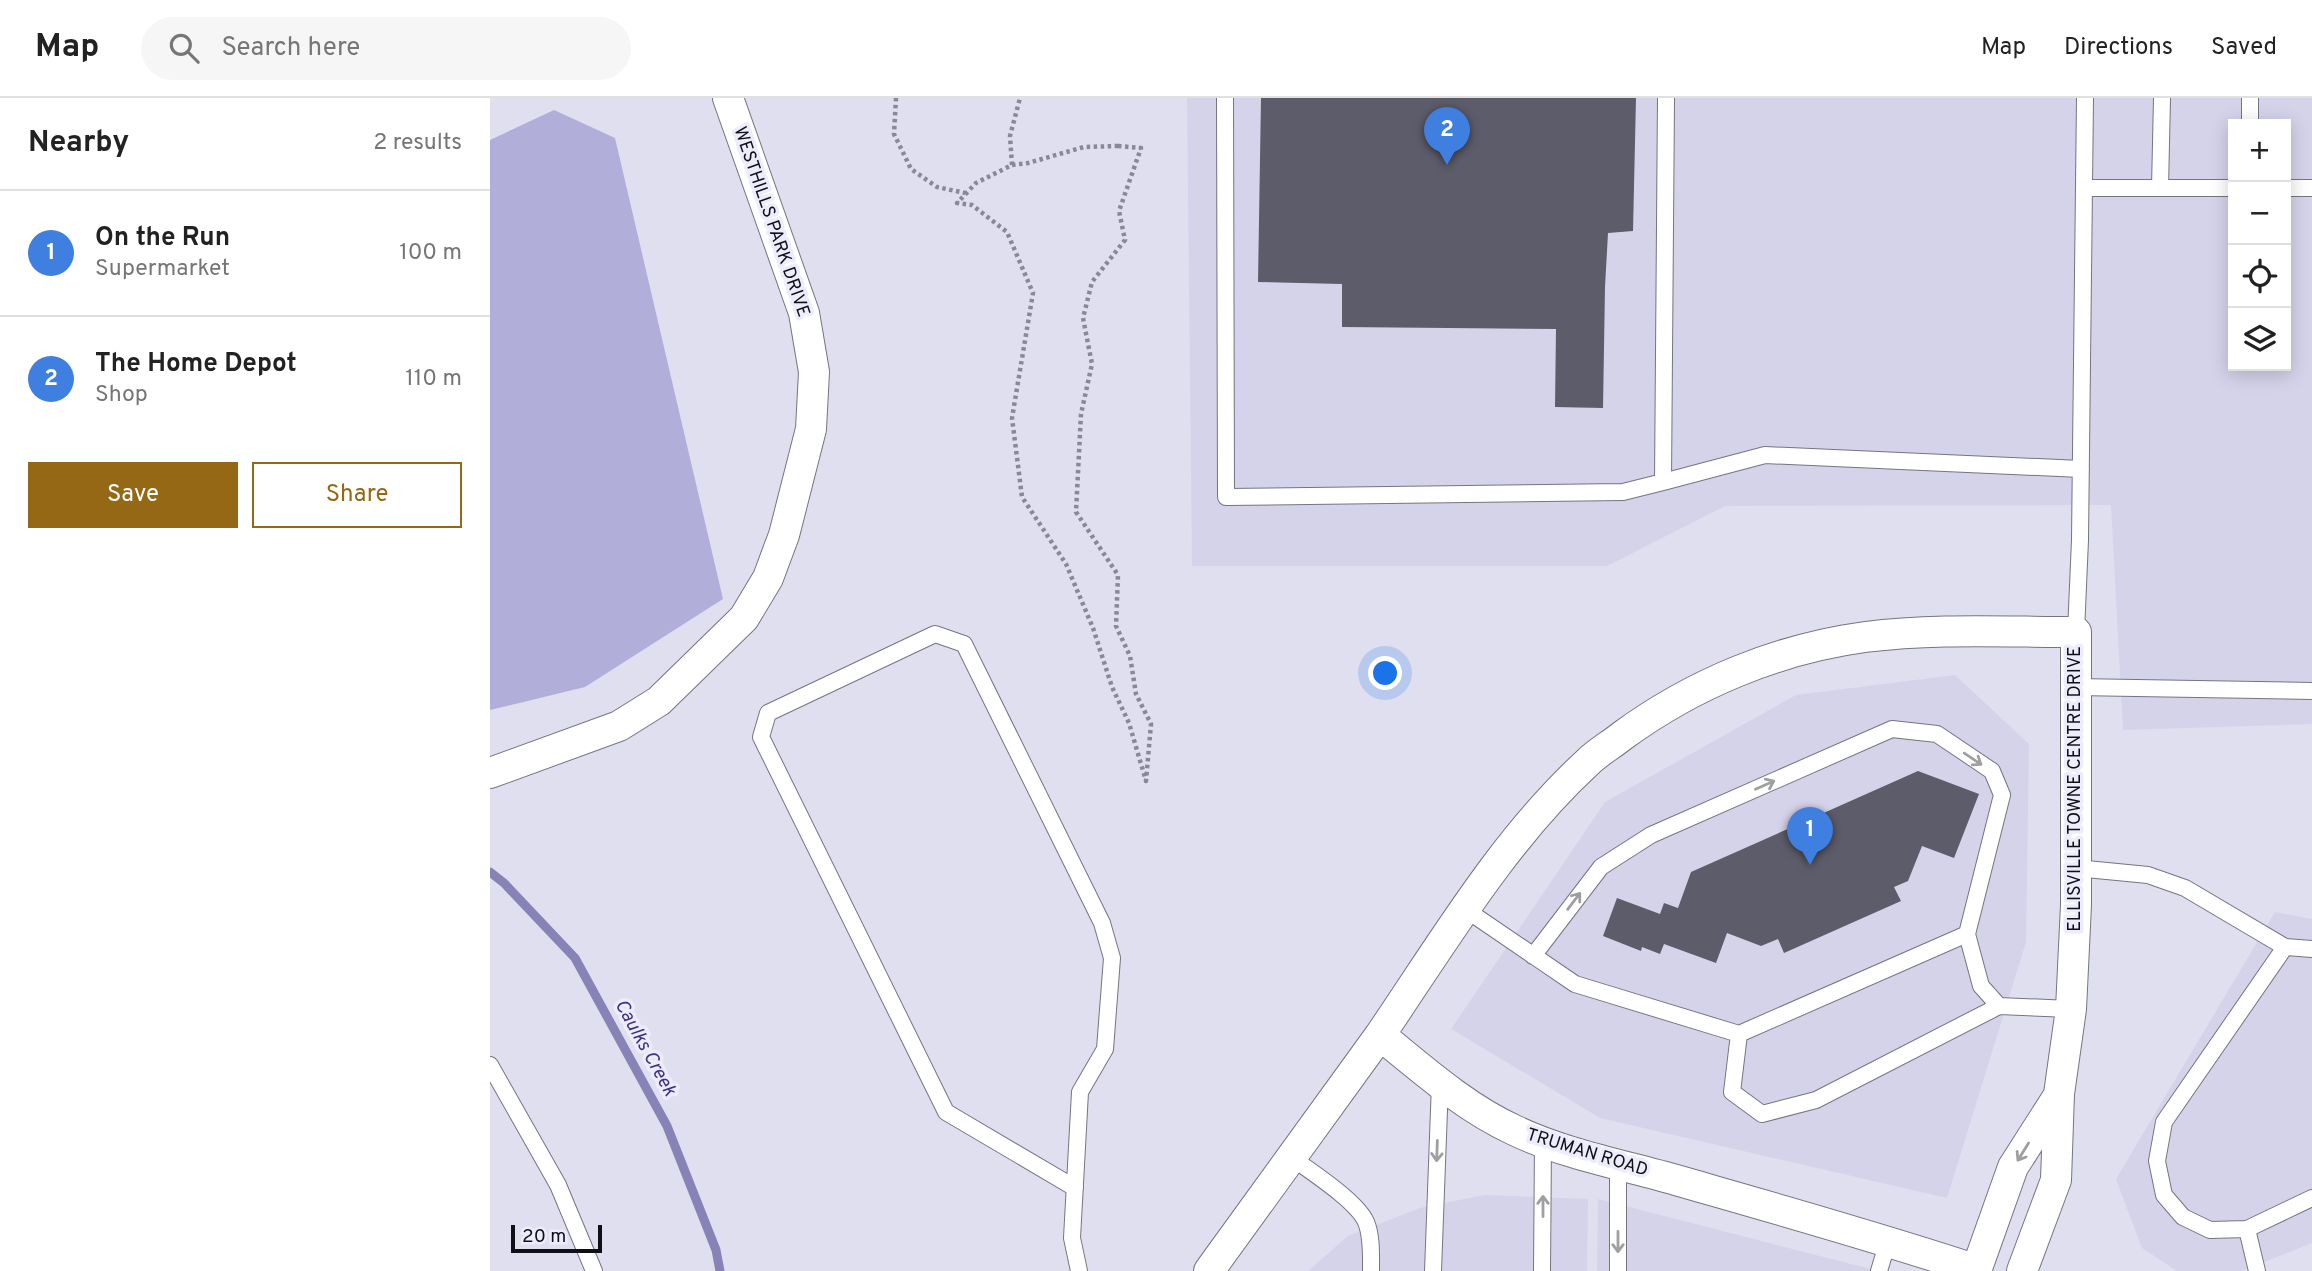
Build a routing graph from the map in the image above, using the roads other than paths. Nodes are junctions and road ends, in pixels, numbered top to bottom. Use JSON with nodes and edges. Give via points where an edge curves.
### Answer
{"nodes":[{"id":1,"x":728,"y":98,"type":"edge"},
{"id":2,"x":1225,"y":98,"type":"edge"},
{"id":3,"x":1666,"y":98,"type":"edge"},
{"id":4,"x":2085,"y":98,"type":"edge"},
{"id":5,"x":2162,"y":98,"type":"edge"},
{"id":6,"x":2250,"y":98,"type":"edge"},
{"id":7,"x":2250,"y":119,"type":"edge"},
{"id":8,"x":2084,"y":188,"type":"junction"},
{"id":9,"x":2160,"y":188,"type":"junction"},
{"id":10,"x":2228,"y":188,"type":"edge"},
{"id":11,"x":2291,"y":188,"type":"edge"},
{"id":12,"x":2312,"y":188,"type":"edge"},
{"id":13,"x":2081,"y":469,"type":"junction"},
{"id":14,"x":1663,"y":482,"type":"junction"},
{"id":15,"x":2077,"y":632,"type":"junction"},
{"id":16,"x":2075,"y":687,"type":"junction"},
{"id":17,"x":2312,"y":691,"type":"edge"},
{"id":18,"x":490,"y":773,"type":"edge"},
{"id":19,"x":2076,"y":868,"type":"junction"},
{"id":20,"x":1465,"y":909,"type":"junction"},
{"id":21,"x":1967,"y":934,"type":"junction"},
{"id":22,"x":2285,"y":947,"type":"junction"},
{"id":23,"x":2312,"y":949,"type":"edge"},
{"id":24,"x":1533,"y":956,"type":"junction"},
{"id":25,"x":1999,"y":1006,"type":"junction"},
{"id":26,"x":2070,"y":1009,"type":"junction"},
{"id":27,"x":1740,"y":1034,"type":"junction"},
{"id":28,"x":1380,"y":1035,"type":"junction"},
{"id":29,"x":490,"y":1065,"type":"edge"},
{"id":30,"x":1440,"y":1083,"type":"junction"},
{"id":31,"x":2059,"y":1094,"type":"junction"},
{"id":32,"x":1544,"y":1141,"type":"junction"},
{"id":33,"x":1291,"y":1157,"type":"junction"},
{"id":34,"x":1618,"y":1163,"type":"junction"},
{"id":35,"x":1075,"y":1188,"type":"junction"},
{"id":36,"x":2312,"y":1199,"type":"edge"},
{"id":37,"x":2247,"y":1229,"type":"junction"},
{"id":38,"x":1888,"y":1241,"type":"junction"},
{"id":39,"x":1977,"y":1270,"type":"edge"},
{"id":40,"x":594,"y":1271,"type":"edge"},
{"id":41,"x":1079,"y":1271,"type":"edge"},
{"id":42,"x":1209,"y":1271,"type":"edge"},
{"id":43,"x":1371,"y":1271,"type":"edge"},
{"id":44,"x":1433,"y":1271,"type":"edge"},
{"id":45,"x":1542,"y":1271,"type":"edge"},
{"id":46,"x":1618,"y":1271,"type":"edge"},
{"id":47,"x":1879,"y":1271,"type":"edge"},
{"id":48,"x":2022,"y":1271,"type":"edge"},
{"id":49,"x":2257,"y":1271,"type":"edge"}],
"edges":[{"from":1,"to":18,"type":"street","name":"WESTHILLS PARK DRIVE","via":[[804,313],[814,372],[811,429],[784,535],[768,578],[744,618],[659,701],[619,726]]},
{"from":2,"to":14,"type":"lane","via":[[1226,497],[1623,492]]},
{"from":3,"to":14,"type":"lane"},
{"from":4,"to":8,"type":"lane"},
{"from":5,"to":9,"type":"lane"},
{"from":6,"to":7,"type":"lane"},
{"from":8,"to":9,"type":"lane"},
{"from":8,"to":13,"type":"lane"},
{"from":9,"to":10,"type":"lane"},
{"from":11,"to":12,"type":"lane"},
{"from":13,"to":14,"type":"lane","via":[[1765,456]]},
{"from":13,"to":15,"type":"lane"},
{"from":15,"to":16,"type":"street","name":"ELLISVILLE TOWNE CENTRE DRIVE"},
{"from":15,"to":20,"type":"street","name":"ELLISVILLE TOWNE CENTRE DRIVE","via":[[1916,632],[1864,638],[1806,648],[1711,683],[1646,719],[1589,761],[1507,851]]},
{"from":16,"to":17,"type":"lane"},
{"from":16,"to":19,"type":"street","name":"ELLISVILLE TOWNE CENTRE DRIVE"},
{"from":19,"to":22,"type":"lane","via":[[2148,875],[2185,888]]},
{"from":19,"to":26,"type":"street","name":"ELLISVILLE TOWNE CENTRE DRIVE"},
{"from":20,"to":24,"type":"lane"},
{"from":20,"to":28,"type":"street","name":"ELLISVILLE TOWNE CENTRE DRIVE"},
{"from":24,"to":21,"type":"lane","one_way":true,"via":[[1601,867],[1651,835],[1892,729],[1937,734],[1992,771],[2002,795]]},
{"from":21,"to":25,"type":"lane","via":[[1981,986]]},
{"from":21,"to":27,"type":"lane"},
{"from":22,"to":23,"type":"lane"},
{"from":22,"to":37,"type":"lane","via":[[2164,1122],[2157,1161],[2164,1195],[2183,1217],[2210,1230]]},
{"from":24,"to":27,"type":"lane","via":[[1575,984]]},
{"from":25,"to":26,"type":"lane"},
{"from":25,"to":27,"type":"lane","via":[[1816,1100],[1762,1114],[1732,1092]]},
{"from":26,"to":31,"type":"street","name":"ELLISVILLE TOWNE CENTRE DRIVE"},
{"from":28,"to":30,"type":"street","name":"TRUMAN ROAD"},
{"from":28,"to":33,"type":"street"},
{"from":29,"to":40,"type":"lane","via":[[558,1185]]},
{"from":30,"to":32,"type":"street","name":"TRUMAN ROAD","via":[[1481,1112]]},
{"from":30,"to":44,"type":"lane","one_way":true},
{"from":31,"to":39,"type":"street","name":"ELLISVILLE TOWNE CENTRE DRIVE","one_way":true,"via":[[2013,1167]]},
{"from":31,"to":48,"type":"street","name":"ELLISVILLE TOWNE CENTRE DRIVE","via":[[2056,1180]]},
{"from":32,"to":34,"type":"street","name":"TRUMAN ROAD"},
{"from":45,"to":32,"type":"lane","one_way":true},
{"from":33,"to":42,"type":"street"},
{"from":33,"to":43,"type":"lane","via":[[1355,1206],[1366,1222]]},
{"from":34,"to":38,"type":"street","name":"TRUMAN ROAD"},
{"from":34,"to":46,"type":"lane","one_way":true},
{"from":35,"to":35,"type":"lane","via":[[1080,1092],[1105,1049],[1112,958],[1102,922],[964,644],[935,634],[768,713],[761,737],[946,1112]]},
{"from":35,"to":41,"type":"lane","via":[[1072,1238]]},
{"from":36,"to":37,"type":"lane"},
{"from":37,"to":49,"type":"lane"},
{"from":38,"to":39,"type":"street","name":"TRUMAN ROAD"},
{"from":38,"to":47,"type":"lane"}]}
